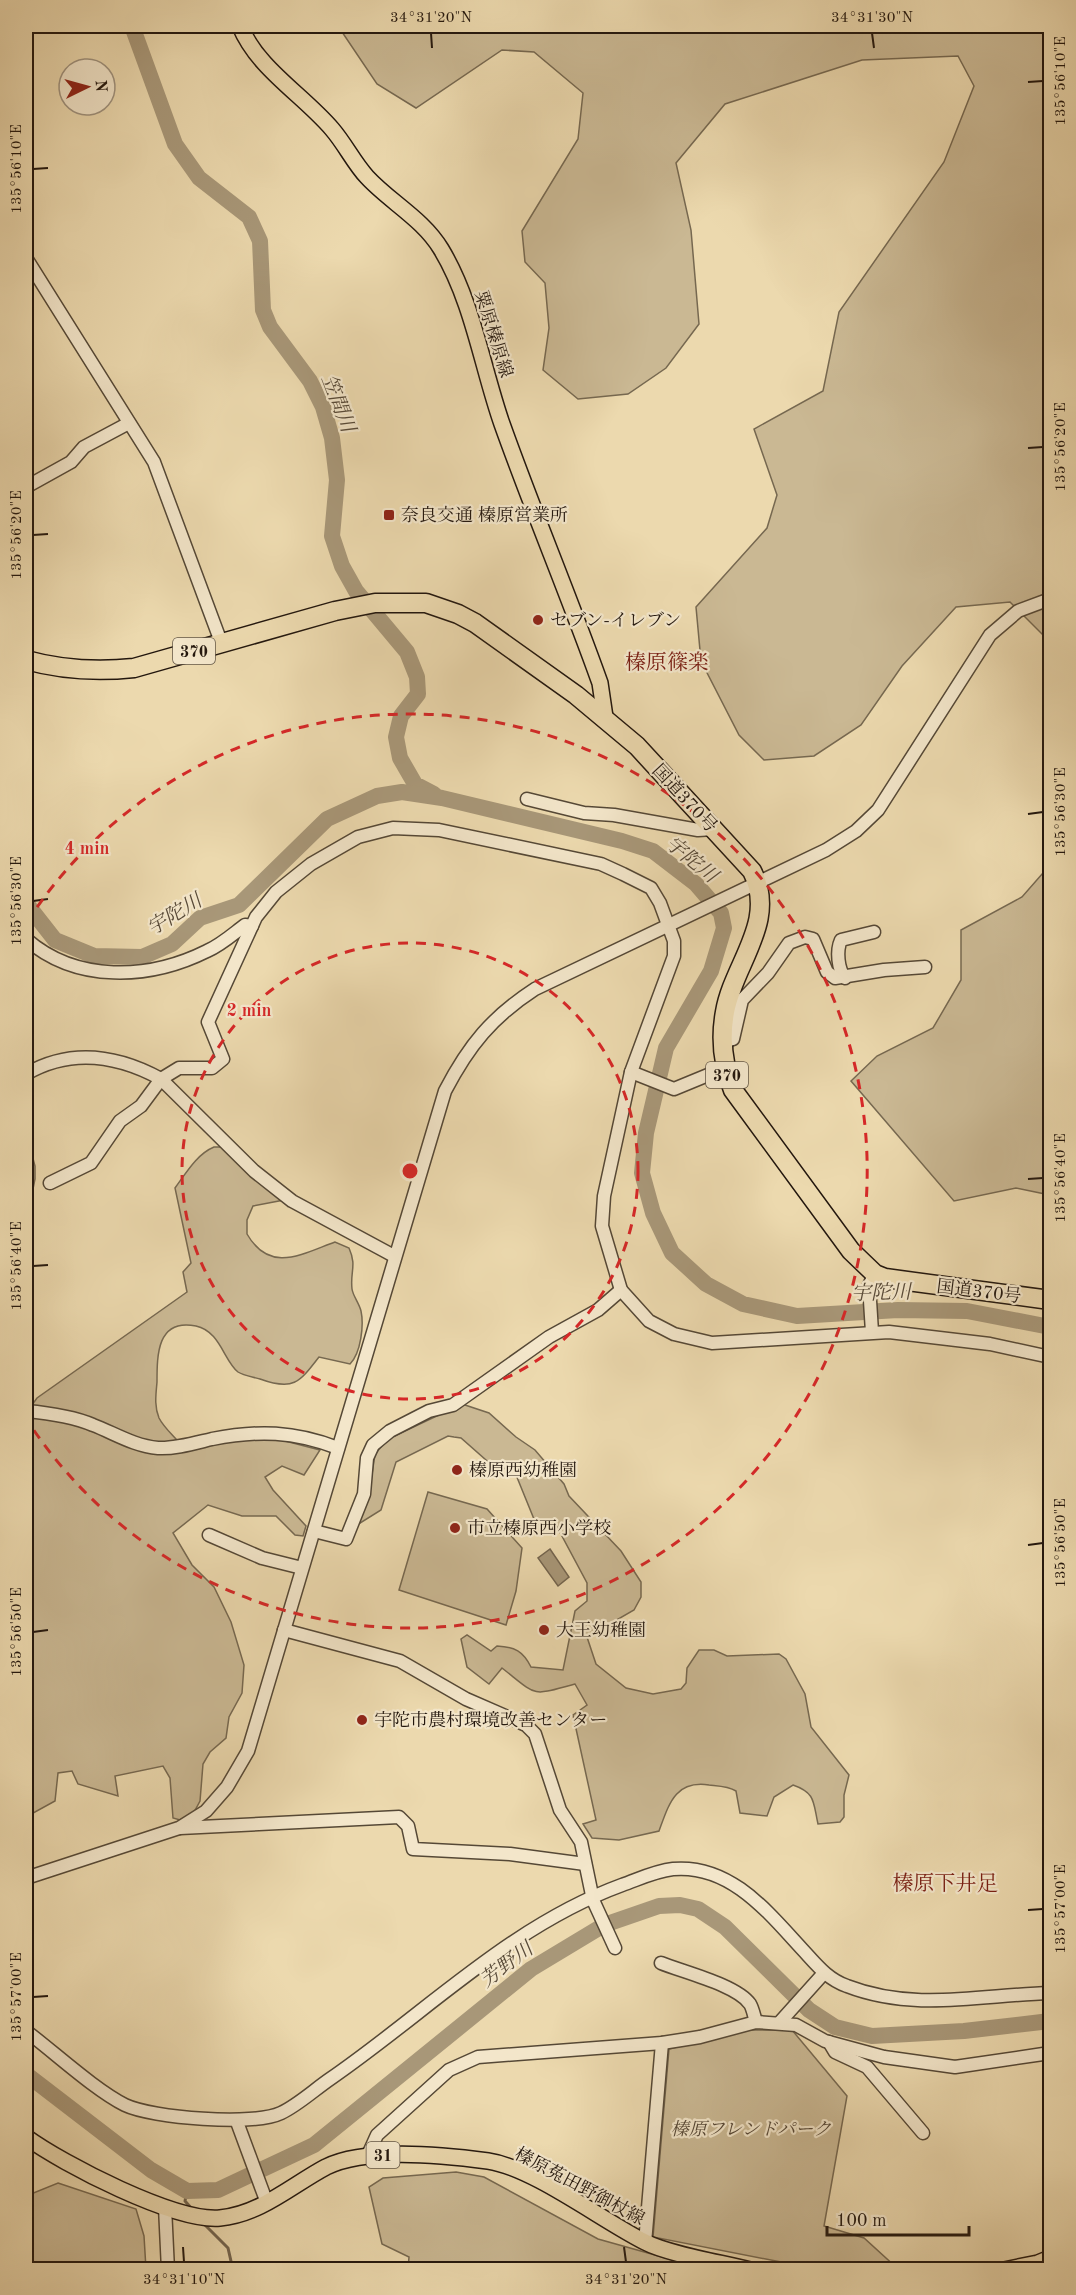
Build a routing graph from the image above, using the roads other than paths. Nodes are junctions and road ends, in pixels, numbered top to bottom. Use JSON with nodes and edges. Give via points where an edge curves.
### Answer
{"nodes":[{"id":1,"x":240,"y":26,"type":"edge"},
{"id":2,"x":26,"y":258,"type":"edge"},
{"id":3,"x":129,"y":423,"type":"junction"},
{"id":4,"x":26,"y":486,"type":"edge"},
{"id":5,"x":1050,"y":600,"type":"edge"},
{"id":6,"x":221,"y":642,"type":"junction"},
{"id":7,"x":26,"y":660,"type":"edge"},
{"id":8,"x":604,"y":717,"type":"junction"},
{"id":9,"x":527,"y":799,"type":"dead end"},
{"id":10,"x":714,"y":829,"type":"junction"},
{"id":11,"x":750,"y":886,"type":"junction"},
{"id":12,"x":672,"y":924,"type":"junction"},
{"id":13,"x":252,"y":926,"type":"junction"},
{"id":14,"x":874,"y":932,"type":"dead end"},
{"id":15,"x":26,"y":939,"type":"edge"},
{"id":16,"x":925,"y":967,"type":"dead end"},
{"id":17,"x":845,"y":978,"type":"junction"},
{"id":18,"x":722,"y":1042,"type":"junction"},
{"id":19,"x":725,"y":1068,"type":"junction"},
{"id":20,"x":634,"y":1073,"type":"junction"},
{"id":21,"x":26,"y":1074,"type":"edge"},
{"id":22,"x":161,"y":1079,"type":"junction"},
{"id":23,"x":50,"y":1182,"type":"dead end"},
{"id":24,"x":394,"y":1256,"type":"junction"},
{"id":25,"x":872,"y":1280,"type":"junction"},
{"id":26,"x":621,"y":1290,"type":"junction"},
{"id":27,"x":1050,"y":1300,"type":"edge"},
{"id":28,"x":872,"y":1330,"type":"junction"},
{"id":29,"x":1050,"y":1357,"type":"edge"},
{"id":30,"x":26,"y":1412,"type":"edge"},
{"id":31,"x":338,"y":1448,"type":"junction"},
{"id":32,"x":314,"y":1531,"type":"junction"},
{"id":33,"x":209,"y":1535,"type":"dead end"},
{"id":34,"x":302,"y":1568,"type":"junction"},
{"id":35,"x":284,"y":1630,"type":"junction"},
{"id":36,"x":179,"y":1828,"type":"junction"},
{"id":37,"x":585,"y":1864,"type":"junction"},
{"id":38,"x":26,"y":1878,"type":"edge"},
{"id":39,"x":593,"y":1898,"type":"junction"},
{"id":40,"x":615,"y":1948,"type":"dead end"},
{"id":41,"x":661,"y":1963,"type":"dead end"},
{"id":42,"x":821,"y":1977,"type":"junction"},
{"id":43,"x":1050,"y":1993,"type":"edge"},
{"id":44,"x":784,"y":2018,"type":"junction"},
{"id":45,"x":756,"y":2022,"type":"junction"},
{"id":46,"x":26,"y":2031,"type":"edge"},
{"id":47,"x":828,"y":2042,"type":"junction"},
{"id":48,"x":662,"y":2043,"type":"junction"},
{"id":49,"x":1050,"y":2054,"type":"edge"},
{"id":50,"x":237,"y":2122,"type":"junction"},
{"id":51,"x":924,"y":2133,"type":"dead end"},
{"id":52,"x":26,"y":2137,"type":"edge"},
{"id":53,"x":368,"y":2155,"type":"junction"},
{"id":54,"x":265,"y":2198,"type":"junction"},
{"id":55,"x":165,"y":2207,"type":"junction"},
{"id":56,"x":645,"y":2243,"type":"junction"},
{"id":57,"x":1046,"y":2263,"type":"edge"},
{"id":58,"x":168,"y":2270,"type":"edge"},
{"id":59,"x":750,"y":2270,"type":"edge"},
{"id":60,"x":1004,"y":2270,"type":"edge"}],
"edges":[{"from":1,"to":8,"type":"main road","name":"粟原榛原線","via":[[248,45],[262,62],[304,99],[333,130],[367,177],[429,232],[442,250],[463,295],[502,423],[600,682]]},
{"from":2,"to":3,"type":"street"},
{"from":3,"to":4,"type":"street","via":[[84,447],[71,462]]},
{"from":3,"to":6,"type":"street","via":[[154,462]]},
{"from":5,"to":11,"type":"street","via":[[1018,611],[990,635],[878,810],[856,831],[826,850]]},
{"from":6,"to":7,"type":"highway","name":"国道370号","number":"370","via":[[150,665],[109,671],[66,669]]},
{"from":6,"to":8,"type":"highway","name":"国道370号","number":"370","via":[[368,604],[426,603],[458,614]]},
{"from":8,"to":10,"type":"highway","name":"国道370号","number":"370","via":[[637,746]]},
{"from":9,"to":10,"type":"street","via":[[584,813]]},
{"from":10,"to":11,"type":"highway","name":"国道370号","number":"370","via":[[740,856]]},
{"from":11,"to":12,"type":"street"},
{"from":11,"to":18,"type":"highway","name":"国道370号","number":"370","via":[[759,920],[732,988]]},
{"from":12,"to":13,"type":"street","via":[[651,888],[601,864],[411,827],[358,837],[310,864],[276,892]]},
{"from":12,"to":20,"type":"street","via":[[670,973]]},
{"from":12,"to":24,"type":"street","via":[[535,990],[509,1006],[480,1034],[445,1091]]},
{"from":13,"to":15,"type":"street","via":[[245,925],[209,951],[152,971],[135,972],[93,971],[68,964],[39,951]]},
{"from":13,"to":22,"type":"street","via":[[208,1022],[223,1059],[212,1068],[179,1068]]},
{"from":14,"to":17,"type":"street","via":[[841,940],[840,972]]},
{"from":16,"to":17,"type":"street"},
{"from":17,"to":18,"type":"street","via":[[835,978],[827,972],[813,939],[794,940],[742,1000],[733,1039]]},
{"from":18,"to":19,"type":"highway","name":"国道370号","number":"370"},
{"from":19,"to":20,"type":"street","via":[[674,1089]]},
{"from":19,"to":25,"type":"highway","name":"国道370号","number":"370","via":[[733,1090]]},
{"from":20,"to":26,"type":"street","via":[[604,1196],[602,1226]]},
{"from":21,"to":22,"type":"street","via":[[59,1060],[94,1057],[126,1062]]},
{"from":22,"to":23,"type":"street","via":[[141,1106],[120,1121],[91,1163]]},
{"from":22,"to":24,"type":"street","via":[[254,1171],[292,1201]]},
{"from":24,"to":31,"type":"street"},
{"from":25,"to":27,"type":"highway","name":"国道370号","number":"370"},
{"from":25,"to":28,"type":"street"},
{"from":26,"to":28,"type":"street","via":[[649,1322],[674,1334],[712,1343]]},
{"from":26,"to":32,"type":"street","via":[[598,1310],[549,1337],[453,1404],[390,1431],[373,1445],[367,1458],[364,1494],[346,1539]]},
{"from":28,"to":29,"type":"street","via":[[1001,1346]]},
{"from":30,"to":31,"type":"street","via":[[54,1414],[91,1424],[121,1438],[158,1448],[275,1432],[309,1437]]},
{"from":31,"to":32,"type":"street"},
{"from":32,"to":34,"type":"street"},
{"from":33,"to":34,"type":"street","via":[[262,1558]]},
{"from":34,"to":35,"type":"street"},
{"from":35,"to":36,"type":"street","via":[[248,1751],[227,1787],[206,1811]]},
{"from":35,"to":37,"type":"street","via":[[400,1661],[466,1699],[526,1725],[535,1734],[560,1810],[580,1842]]},
{"from":36,"to":37,"type":"street","via":[[399,1817],[408,1826],[413,1849],[510,1854]]},
{"from":36,"to":38,"type":"street"},
{"from":37,"to":39,"type":"street"},
{"from":39,"to":40,"type":"street"},
{"from":39,"to":42,"type":"street","via":[[658,1872],[676,1869],[710,1873],[728,1880],[758,1901]]},
{"from":39,"to":50,"type":"street","via":[[511,1941],[361,2058],[280,2114]]},
{"from":41,"to":45,"type":"street","via":[[727,1988],[745,1999]]},
{"from":42,"to":43,"type":"street","via":[[905,2001],[943,2002]]},
{"from":42,"to":44,"type":"street"},
{"from":44,"to":45,"type":"street"},
{"from":44,"to":47,"type":"street"},
{"from":45,"to":48,"type":"street"},
{"from":46,"to":50,"type":"street","via":[[126,2105]]},
{"from":47,"to":49,"type":"street","via":[[884,2057],[956,2067]]},
{"from":47,"to":51,"type":"street","via":[[835,2052],[867,2067]]},
{"from":48,"to":53,"type":"street","via":[[478,2057],[449,2070],[377,2135]]},
{"from":48,"to":56,"type":"street"},
{"from":50,"to":54,"type":"street"},
{"from":52,"to":55,"type":"main road","name":"榛原菟田野御杖線","number":"31","via":[[48,2153]]},
{"from":53,"to":54,"type":"main road","name":"榛原菟田野御杖線","number":"31","via":[[328,2166]]},
{"from":53,"to":56,"type":"main road","name":"榛原菟田野御杖線","number":"31","via":[[490,2161],[521,2172]]},
{"from":54,"to":55,"type":"main road","name":"榛原菟田野御杖線","number":"31","via":[[239,2214],[220,2218],[179,2213]]},
{"from":55,"to":58,"type":"street"},
{"from":56,"to":59,"type":"main road","name":"榛原菟田野御杖線","number":"31"},
{"from":57,"to":60,"type":"main road"}]}
